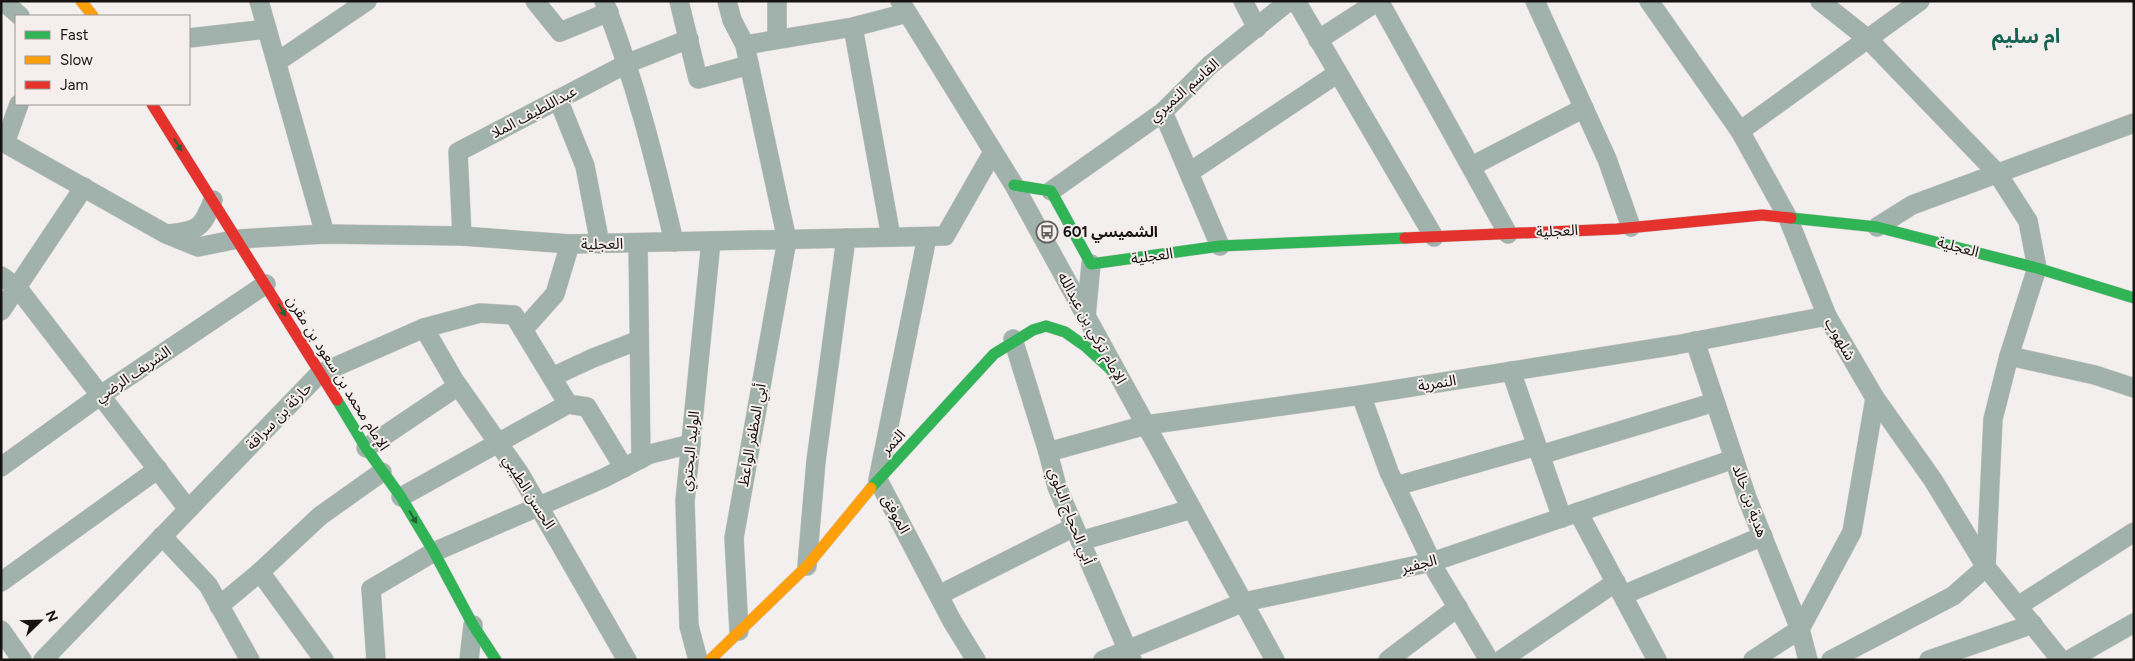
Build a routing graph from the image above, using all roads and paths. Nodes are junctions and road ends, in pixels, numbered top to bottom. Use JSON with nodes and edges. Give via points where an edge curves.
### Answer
{"nodes":[{"id":1,"x":3,"y":1,"type":"edge"},
{"id":2,"x":81,"y":1,"type":"edge"},
{"id":3,"x":259,"y":1,"type":"edge"},
{"id":4,"x":536,"y":1,"type":"edge"},
{"id":5,"x":679,"y":1,"type":"edge"},
{"id":6,"x":726,"y":1,"type":"edge"},
{"id":7,"x":777,"y":1,"type":"edge"},
{"id":8,"x":1242,"y":1,"type":"edge"},
{"id":9,"x":1290,"y":1,"type":"edge"},
{"id":10,"x":1296,"y":1,"type":"edge"},
{"id":11,"x":1379,"y":1,"type":"edge"},
{"id":12,"x":1535,"y":1,"type":"edge"},
{"id":13,"x":1649,"y":1,"type":"edge"},
{"id":14,"x":1820,"y":1,"type":"edge"},
{"id":15,"x":1920,"y":1,"type":"edge"},
{"id":16,"x":361,"y":3,"type":"edge"},
{"id":17,"x":606,"y":7,"type":"edge"},
{"id":18,"x":904,"y":7,"type":"edge"},
{"id":19,"x":19,"y":15,"type":"edge"},
{"id":20,"x":91,"y":15,"type":"edge"},
{"id":21,"x":853,"y":28,"type":"junction"},
{"id":22,"x":1257,"y":28,"type":"junction"},
{"id":23,"x":267,"y":29,"type":"junction"},
{"id":24,"x":190,"y":38,"type":"edge"},
{"id":25,"x":688,"y":39,"type":"junction"},
{"id":26,"x":1868,"y":39,"type":"junction"},
{"id":27,"x":777,"y":40,"type":"junction"},
{"id":28,"x":1318,"y":40,"type":"junction"},
{"id":29,"x":745,"y":45,"type":"junction"},
{"id":30,"x":277,"y":62,"type":"junction"},
{"id":31,"x":626,"y":64,"type":"junction"},
{"id":32,"x":749,"y":65,"type":"junction"},
{"id":33,"x":1338,"y":74,"type":"junction"},
{"id":34,"x":558,"y":100,"type":"junction"},
{"id":35,"x":19,"y":105,"type":"edge"},
{"id":36,"x":153,"y":105,"type":"edge"},
{"id":37,"x":1584,"y":108,"type":"junction"},
{"id":38,"x":1162,"y":112,"type":"junction"},
{"id":39,"x":2134,"y":123,"type":"edge"},
{"id":40,"x":1740,"y":131,"type":"junction"},
{"id":41,"x":3,"y":142,"type":"edge"},
{"id":42,"x":993,"y":152,"type":"junction"},
{"id":43,"x":1472,"y":166,"type":"junction"},
{"id":44,"x":1190,"y":172,"type":"junction"},
{"id":45,"x":1997,"y":174,"type":"junction"},
{"id":46,"x":1014,"y":185,"type":"junction"},
{"id":47,"x":84,"y":187,"type":"junction"},
{"id":48,"x":1051,"y":191,"type":"junction"},
{"id":49,"x":213,"y":200,"type":"junction"},
{"id":50,"x":1788,"y":218,"type":"junction"},
{"id":51,"x":1877,"y":227,"type":"junction"},
{"id":52,"x":1631,"y":228,"type":"junction"},
{"id":53,"x":166,"y":234,"type":"junction"},
{"id":54,"x":325,"y":234,"type":"junction"},
{"id":55,"x":1508,"y":234,"type":"junction"},
{"id":56,"x":462,"y":236,"type":"junction"},
{"id":57,"x":927,"y":236,"type":"junction"},
{"id":58,"x":1434,"y":237,"type":"junction"},
{"id":59,"x":846,"y":238,"type":"junction"},
{"id":60,"x":891,"y":238,"type":"junction"},
{"id":61,"x":238,"y":239,"type":"junction"},
{"id":62,"x":787,"y":240,"type":"junction"},
{"id":63,"x":711,"y":241,"type":"junction"},
{"id":64,"x":674,"y":242,"type":"junction"},
{"id":65,"x":638,"y":243,"type":"junction"},
{"id":66,"x":570,"y":244,"type":"junction"},
{"id":67,"x":600,"y":244,"type":"junction"},
{"id":68,"x":1220,"y":246,"type":"junction"},
{"id":69,"x":1091,"y":264,"type":"junction"},
{"id":70,"x":2037,"y":268,"type":"junction"},
{"id":71,"x":1,"y":276,"type":"edge"},
{"id":72,"x":266,"y":284,"type":"junction"},
{"id":73,"x":17,"y":286,"type":"junction"},
{"id":74,"x":2133,"y":298,"type":"edge"},
{"id":75,"x":1,"y":311,"type":"edge"},
{"id":76,"x":1827,"y":316,"type":"junction"},
{"id":77,"x":1086,"y":317,"type":"junction"},
{"id":78,"x":424,"y":328,"type":"junction"},
{"id":79,"x":524,"y":330,"type":"junction"},
{"id":80,"x":1013,"y":339,"type":"junction"},
{"id":81,"x":639,"y":340,"type":"junction"},
{"id":82,"x":1695,"y":341,"type":"junction"},
{"id":83,"x":2009,"y":356,"type":"junction"},
{"id":84,"x":1511,"y":371,"type":"junction"},
{"id":85,"x":319,"y":374,"type":"junction"},
{"id":86,"x":552,"y":377,"type":"junction"},
{"id":87,"x":1119,"y":377,"type":"junction"},
{"id":88,"x":458,"y":386,"type":"junction"},
{"id":89,"x":2134,"y":388,"type":"edge"},
{"id":90,"x":101,"y":394,"type":"junction"},
{"id":91,"x":1361,"y":395,"type":"junction"},
{"id":92,"x":1875,"y":398,"type":"junction"},
{"id":93,"x":1715,"y":402,"type":"junction"},
{"id":94,"x":568,"y":404,"type":"junction"},
{"id":95,"x":1146,"y":425,"type":"junction"},
{"id":96,"x":498,"y":442,"type":"junction"},
{"id":97,"x":691,"y":444,"type":"junction"},
{"id":98,"x":366,"y":448,"type":"junction"},
{"id":99,"x":1539,"y":450,"type":"junction"},
{"id":100,"x":1048,"y":452,"type":"junction"},
{"id":101,"x":641,"y":459,"type":"junction"},
{"id":102,"x":1734,"y":459,"type":"junction"},
{"id":103,"x":1,"y":467,"type":"edge"},
{"id":104,"x":624,"y":468,"type":"junction"},
{"id":105,"x":158,"y":469,"type":"junction"},
{"id":106,"x":382,"y":472,"type":"junction"},
{"id":107,"x":878,"y":480,"type":"junction"},
{"id":108,"x":1396,"y":486,"type":"junction"},
{"id":109,"x":401,"y":497,"type":"junction"},
{"id":110,"x":540,"y":506,"type":"junction"},
{"id":111,"x":188,"y":509,"type":"junction"},
{"id":112,"x":1192,"y":509,"type":"junction"},
{"id":113,"x":1570,"y":515,"type":"junction"},
{"id":114,"x":2134,"y":532,"type":"edge"},
{"id":115,"x":1077,"y":534,"type":"junction"},
{"id":116,"x":162,"y":536,"type":"junction"},
{"id":117,"x":1763,"y":536,"type":"junction"},
{"id":118,"x":434,"y":552,"type":"junction"},
{"id":119,"x":1432,"y":562,"type":"junction"},
{"id":120,"x":807,"y":566,"type":"junction"},
{"id":121,"x":1986,"y":567,"type":"junction"},
{"id":122,"x":260,"y":572,"type":"junction"},
{"id":123,"x":1,"y":582,"type":"edge"},
{"id":124,"x":1619,"y":588,"type":"junction"},
{"id":125,"x":939,"y":595,"type":"junction"},
{"id":126,"x":1244,"y":602,"type":"junction"},
{"id":127,"x":219,"y":606,"type":"junction"},
{"id":128,"x":2018,"y":606,"type":"junction"},
{"id":129,"x":1458,"y":607,"type":"junction"},
{"id":130,"x":2134,"y":623,"type":"edge"},
{"id":131,"x":2032,"y":624,"type":"junction"},
{"id":132,"x":473,"y":626,"type":"junction"},
{"id":133,"x":1800,"y":629,"type":"junction"},
{"id":134,"x":1,"y":630,"type":"edge"},
{"id":135,"x":739,"y":632,"type":"junction"},
{"id":136,"x":1130,"y":655,"type":"edge"},
{"id":137,"x":1931,"y":659,"type":"edge"},
{"id":138,"x":22,"y":660,"type":"edge"},
{"id":139,"x":43,"y":660,"type":"edge"},
{"id":140,"x":250,"y":660,"type":"edge"},
{"id":141,"x":324,"y":660,"type":"edge"},
{"id":142,"x":376,"y":660,"type":"edge"},
{"id":143,"x":470,"y":660,"type":"edge"},
{"id":144,"x":496,"y":660,"type":"edge"},
{"id":145,"x":627,"y":660,"type":"edge"},
{"id":146,"x":698,"y":660,"type":"edge"},
{"id":147,"x":710,"y":660,"type":"edge"},
{"id":148,"x":976,"y":660,"type":"edge"},
{"id":149,"x":1103,"y":660,"type":"edge"},
{"id":150,"x":1275,"y":660,"type":"edge"},
{"id":151,"x":1388,"y":660,"type":"edge"},
{"id":152,"x":1489,"y":660,"type":"edge"},
{"id":153,"x":1501,"y":660,"type":"edge"},
{"id":154,"x":1657,"y":660,"type":"edge"},
{"id":155,"x":1753,"y":660,"type":"edge"},
{"id":156,"x":1808,"y":660,"type":"edge"},
{"id":157,"x":1831,"y":660,"type":"edge"},
{"id":158,"x":2061,"y":660,"type":"edge"},
{"id":159,"x":2069,"y":660,"type":"edge"}],
"edges":[{"from":1,"to":19,"type":"street"},
{"from":2,"to":20,"type":"street"},
{"from":3,"to":23,"type":"street"},
{"from":4,"to":17,"type":"street","via":[[560,32]]},
{"from":5,"to":25,"type":"street"},
{"from":6,"to":29,"type":"street"},
{"from":7,"to":27,"type":"street"},
{"from":8,"to":22,"type":"street"},
{"from":9,"to":22,"type":"street","name":"القاسم النميري"},
{"from":10,"to":28,"type":"street"},
{"from":11,"to":28,"type":"street"},
{"from":11,"to":43,"type":"street"},
{"from":12,"to":37,"type":"street"},
{"from":13,"to":40,"type":"street","name":"شلهوب"},
{"from":14,"to":26,"type":"street"},
{"from":15,"to":26,"type":"street"},
{"from":16,"to":30,"type":"street"},
{"from":17,"to":31,"type":"street"},
{"from":18,"to":21,"type":"street"},
{"from":18,"to":42,"type":"street","name":"الإمام تركي بن عبدالله"},
{"from":21,"to":27,"type":"street"},
{"from":21,"to":60,"type":"street"},
{"from":22,"to":38,"type":"street","name":"القاسم النميري","via":[[1210,65]]},
{"from":23,"to":24,"type":"street"},
{"from":23,"to":30,"type":"street"},
{"from":25,"to":31,"type":"street","name":"عبداللطيف الملا"},
{"from":25,"to":32,"type":"street","via":[[698,79]]},
{"from":26,"to":40,"type":"street"},
{"from":26,"to":45,"type":"street"},
{"from":27,"to":29,"type":"street"},
{"from":28,"to":33,"type":"street"},
{"from":29,"to":32,"type":"street"},
{"from":30,"to":54,"type":"street"},
{"from":31,"to":34,"type":"street","name":"عبداللطيف الملا"},
{"from":31,"to":64,"type":"street","via":[[648,132]]},
{"from":32,"to":62,"type":"street"},
{"from":33,"to":44,"type":"street"},
{"from":33,"to":58,"type":"street"},
{"from":34,"to":56,"type":"street","name":"عبداللطيف الملا","via":[[458,152]]},
{"from":34,"to":67,"type":"street","via":[[585,166]]},
{"from":35,"to":41,"type":"street"},
{"from":36,"to":49,"type":"street","name":"الإمام محمد بن سعود بن مقرن","one_way":true},
{"from":37,"to":43,"type":"street"},
{"from":37,"to":52,"type":"street","via":[[1607,159]]},
{"from":38,"to":44,"type":"street"},
{"from":38,"to":48,"type":"street","name":"القاسم النميري"},
{"from":39,"to":45,"type":"street"},
{"from":40,"to":50,"type":"street","name":"شلهوب"},
{"from":41,"to":47,"type":"street","name":"العجلية"},
{"from":42,"to":46,"type":"street","name":"الإمام تركي بن عبدالله"},
{"from":42,"to":57,"type":"street","name":"العجلية","via":[[945,236]]},
{"from":43,"to":55,"type":"street"},
{"from":44,"to":68,"type":"street"},
{"from":45,"to":51,"type":"street","via":[[1912,205]]},
{"from":45,"to":70,"type":"street","via":[[2028,221]]},
{"from":46,"to":48,"type":"street"},
{"from":46,"to":77,"type":"street","name":"الإمام تركي بن عبدالله"},
{"from":47,"to":53,"type":"street","name":"العجلية"},
{"from":47,"to":73,"type":"street"},
{"from":48,"to":69,"type":"street"},
{"from":49,"to":53,"type":"street","via":[[204,221],[190,232]]},
{"from":49,"to":61,"type":"street","name":"الإمام محمد بن سعود بن مقرن"},
{"from":50,"to":51,"type":"street","name":"العجلية"},
{"from":50,"to":52,"type":"street","name":"العجلية","via":[[1762,215]]},
{"from":50,"to":76,"type":"street","name":"شلهوب"},
{"from":51,"to":70,"type":"street","name":"العجلية"},
{"from":52,"to":55,"type":"street","name":"العجلية"},
{"from":53,"to":61,"type":"street","name":"العجلية","via":[[198,247]]},
{"from":54,"to":56,"type":"street","name":"العجلية"},
{"from":54,"to":61,"type":"street","name":"العجلية"},
{"from":55,"to":58,"type":"street","name":"العجلية"},
{"from":56,"to":66,"type":"street","name":"العجلية"},
{"from":57,"to":60,"type":"street","name":"العجلية"},
{"from":57,"to":107,"type":"street","name":"الموفق"},
{"from":58,"to":68,"type":"street","name":"العجلية"},
{"from":59,"to":60,"type":"street","name":"العجلية"},
{"from":59,"to":62,"type":"street","name":"العجلية"},
{"from":59,"to":120,"type":"street","via":[[816,461]]},
{"from":61,"to":72,"type":"street","name":"الإمام محمد بن سعود بن مقرن"},
{"from":62,"to":63,"type":"street","name":"العجلية"},
{"from":62,"to":135,"type":"street","name":"أبي المظفر الواعظ","via":[[734,538]]},
{"from":63,"to":64,"type":"street","name":"العجلية"},
{"from":63,"to":97,"type":"street","name":"الوليد البحتري"},
{"from":64,"to":65,"type":"street","name":"العجلية"},
{"from":65,"to":67,"type":"street","name":"العجلية"},
{"from":65,"to":81,"type":"street"},
{"from":66,"to":67,"type":"street","name":"العجلية"},
{"from":66,"to":79,"type":"street","via":[[556,294]]},
{"from":68,"to":69,"type":"street","name":"العجلية"},
{"from":69,"to":77,"type":"street"},
{"from":70,"to":74,"type":"street","name":"العجلية"},
{"from":70,"to":83,"type":"street"},
{"from":71,"to":73,"type":"street"},
{"from":72,"to":85,"type":"street","name":"الإمام محمد بن سعود بن مقرن","one_way":true},
{"from":72,"to":90,"type":"street","name":"الشريف الرضي"},
{"from":73,"to":75,"type":"street"},
{"from":73,"to":90,"type":"street"},
{"from":76,"to":82,"type":"street","name":"النمرية"},
{"from":76,"to":92,"type":"street","name":"شلهوب"},
{"from":77,"to":87,"type":"street","name":"الإمام تركي بن عبدالله"},
{"from":78,"to":79,"type":"street","name":"حارثة بن سراقة","via":[[480,313],[514,315]]},
{"from":78,"to":85,"type":"street","name":"حارثة بن سراقة"},
{"from":78,"to":88,"type":"street","name":"الحسن الطيبي"},
{"from":79,"to":86,"type":"street","name":"حارثة بن سراقة"},
{"from":80,"to":87,"type":"street","name":"التمر","via":[[1045,326],[1066,331]]},
{"from":80,"to":100,"type":"street","name":"أبي الحجاج البلوي"},
{"from":80,"to":107,"type":"street","name":"التمر","via":[[994,354]]},
{"from":81,"to":86,"type":"street"},
{"from":81,"to":101,"type":"street"},
{"from":82,"to":84,"type":"street","name":"النمرية"},
{"from":82,"to":93,"type":"street","name":"هدية بن خالد"},
{"from":83,"to":89,"type":"street","via":[[2095,375]]},
{"from":83,"to":121,"type":"street","via":[[1993,419]]},
{"from":84,"to":91,"type":"street","name":"النمرية"},
{"from":84,"to":99,"type":"street"},
{"from":85,"to":98,"type":"street","name":"الإمام محمد بن سعود بن مقرن"},
{"from":85,"to":111,"type":"street","name":"حارثة بن سراقة"},
{"from":86,"to":94,"type":"street","name":"حارثة بن سراقة"},
{"from":87,"to":95,"type":"street","name":"الإمام تركي بن عبدالله"},
{"from":88,"to":96,"type":"street","name":"الحسن الطيبي"},
{"from":88,"to":98,"type":"street"},
{"from":90,"to":103,"type":"street","name":"الشريف الرضي"},
{"from":90,"to":105,"type":"street"},
{"from":91,"to":95,"type":"street","name":"النمرية"},
{"from":91,"to":108,"type":"street"},
{"from":92,"to":121,"type":"street","name":"شلهوب","via":[[1933,480]]},
{"from":92,"to":133,"type":"street","via":[[1852,532]]},
{"from":93,"to":99,"type":"street"},
{"from":93,"to":102,"type":"street","name":"هدية بن خالد"},
{"from":94,"to":96,"type":"street"},
{"from":94,"to":104,"type":"street","via":[[587,407]]},
{"from":95,"to":100,"type":"street","name":"النمرية"},
{"from":95,"to":112,"type":"street","name":"الإمام تركي بن عبدالله"},
{"from":96,"to":109,"type":"street"},
{"from":96,"to":110,"type":"street","name":"الحسن الطيبي"},
{"from":97,"to":101,"type":"street"},
{"from":97,"to":146,"type":"street","name":"الوليد البحتري","via":[[685,501],[689,626]]},
{"from":98,"to":106,"type":"street","name":"الإمام محمد بن سعود بن مقرن"},
{"from":99,"to":108,"type":"street"},
{"from":99,"to":113,"type":"street"},
{"from":100,"to":115,"type":"street","name":"أبي الحجاج البلوي","via":[[1057,487]]},
{"from":101,"to":104,"type":"street"},
{"from":102,"to":113,"type":"street","name":"الجفير"},
{"from":102,"to":117,"type":"street","name":"هدية بن خالد"},
{"from":104,"to":110,"type":"street"},
{"from":105,"to":111,"type":"street"},
{"from":105,"to":123,"type":"street"},
{"from":106,"to":109,"type":"street","name":"الإمام محمد بن سعود بن مقرن"},
{"from":106,"to":122,"type":"street","via":[[320,516]]},
{"from":107,"to":120,"type":"street","name":"التمر"},
{"from":107,"to":125,"type":"street","name":"الموفق"},
{"from":108,"to":119,"type":"street"},
{"from":109,"to":118,"type":"street","name":"الإمام محمد بن سعود بن مقرن","one_way":true},
{"from":110,"to":118,"type":"street"},
{"from":110,"to":145,"type":"street","name":"الحسن الطيبي"},
{"from":111,"to":116,"type":"street","name":"حارثة بن سراقة"},
{"from":112,"to":115,"type":"street"},
{"from":112,"to":126,"type":"street","name":"الإمام تركي بن عبدالله"},
{"from":113,"to":119,"type":"street","name":"الجفير"},
{"from":113,"to":124,"type":"street"},
{"from":114,"to":128,"type":"street"},
{"from":115,"to":125,"type":"street"},
{"from":115,"to":136,"type":"street","name":"أبي الحجاج البلوي"},
{"from":116,"to":127,"type":"street","via":[[208,585]]},
{"from":116,"to":139,"type":"street","name":"حارثة بن سراقة"},
{"from":117,"to":124,"type":"street"},
{"from":117,"to":133,"type":"street","name":"هدية بن خالد"},
{"from":118,"to":132,"type":"street","name":"الإمام محمد بن سعود بن مقرن"},
{"from":118,"to":142,"type":"street","via":[[371,589]]},
{"from":119,"to":126,"type":"street","name":"الجفير"},
{"from":119,"to":129,"type":"street"},
{"from":120,"to":135,"type":"street","name":"التمر"},
{"from":121,"to":128,"type":"street","name":"شلهوب"},
{"from":121,"to":157,"type":"street","via":[[1952,596]]},
{"from":122,"to":127,"type":"street"},
{"from":122,"to":141,"type":"street"},
{"from":124,"to":153,"type":"street"},
{"from":124,"to":154,"type":"street"},
{"from":125,"to":148,"type":"street","name":"الموفق"},
{"from":126,"to":136,"type":"street","name":"الجفير"},
{"from":126,"to":150,"type":"street","name":"الإمام تركي بن عبدالله"},
{"from":127,"to":140,"type":"street"},
{"from":128,"to":131,"type":"street","name":"شلهوب"},
{"from":129,"to":151,"type":"street"},
{"from":129,"to":152,"type":"street"},
{"from":130,"to":159,"type":"street"},
{"from":131,"to":137,"type":"street"},
{"from":131,"to":158,"type":"street","name":"شلهوب"},
{"from":132,"to":143,"type":"street"},
{"from":132,"to":144,"type":"street","name":"الإمام محمد بن سعود بن مقرن"},
{"from":133,"to":155,"type":"street"},
{"from":133,"to":156,"type":"street","name":"هدية بن خالد"},
{"from":134,"to":138,"type":"street"},
{"from":135,"to":147,"type":"street","name":"التمر"},
{"from":136,"to":149,"type":"street","name":"الجفير"}]}
